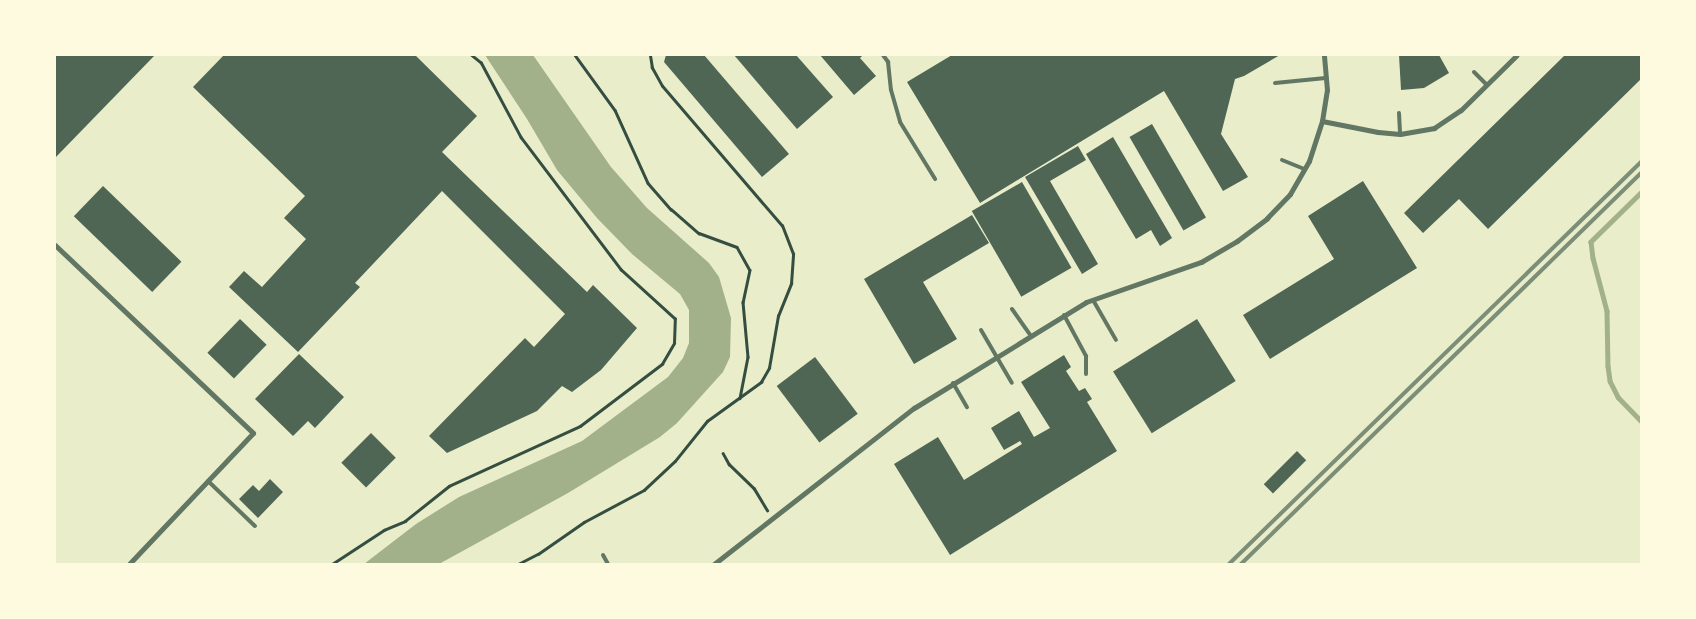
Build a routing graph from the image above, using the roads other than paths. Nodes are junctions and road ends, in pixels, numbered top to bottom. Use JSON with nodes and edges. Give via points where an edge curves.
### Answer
{"nodes":[{"id":1,"x":883,"y":55,"type":"edge"},
{"id":2,"x":1324,"y":55,"type":"edge"},
{"id":3,"x":1517,"y":55,"type":"edge"},
{"id":4,"x":1474,"y":72,"type":"dead end"},
{"id":5,"x":1326,"y":78,"type":"junction"},
{"id":6,"x":1274,"y":83,"type":"dead end"},
{"id":7,"x":1487,"y":84,"type":"junction"},
{"id":8,"x":1399,"y":113,"type":"dead end"},
{"id":9,"x":1322,"y":121,"type":"junction"},
{"id":10,"x":1400,"y":134,"type":"junction"},
{"id":11,"x":1282,"y":160,"type":"dead end"},
{"id":12,"x":1304,"y":169,"type":"junction"},
{"id":13,"x":934,"y":179,"type":"dead end"},
{"id":14,"x":55,"y":245,"type":"edge"},
{"id":15,"x":1093,"y":300,"type":"junction"},
{"id":16,"x":1012,"y":309,"type":"dead end"},
{"id":17,"x":1064,"y":315,"type":"junction"},
{"id":18,"x":980,"y":330,"type":"dead end"},
{"id":19,"x":1030,"y":336,"type":"junction"},
{"id":20,"x":1116,"y":340,"type":"dead end"},
{"id":21,"x":996,"y":356,"type":"junction"},
{"id":22,"x":1086,"y":374,"type":"dead end"},
{"id":23,"x":953,"y":383,"type":"junction"},
{"id":24,"x":1012,"y":383,"type":"dead end"},
{"id":25,"x":967,"y":407,"type":"dead end"},
{"id":26,"x":208,"y":481,"type":"junction"},
{"id":27,"x":256,"y":526,"type":"dead end"},
{"id":28,"x":603,"y":555,"type":"dead end"},
{"id":29,"x":129,"y":564,"type":"edge"},
{"id":30,"x":608,"y":564,"type":"edge"},
{"id":31,"x":714,"y":564,"type":"edge"}],
"edges":[{"from":1,"to":13,"type":"lane","via":[[888,62],[891,90],[900,122]]},
{"from":2,"to":5,"type":"street"},
{"from":3,"to":7,"type":"street"},
{"from":4,"to":7,"type":"lane"},
{"from":5,"to":6,"type":"lane"},
{"from":5,"to":9,"type":"street"},
{"from":7,"to":10,"type":"street","via":[[1447,121],[1434,128]]},
{"from":8,"to":10,"type":"lane"},
{"from":9,"to":10,"type":"street"},
{"from":9,"to":12,"type":"street"},
{"from":11,"to":12,"type":"lane"},
{"from":12,"to":15,"type":"street","via":[[1290,194],[1237,241],[1201,262]]},
{"from":14,"to":26,"type":"street","via":[[253,433]]},
{"from":15,"to":17,"type":"street"},
{"from":15,"to":20,"type":"lane"},
{"from":16,"to":19,"type":"lane"},
{"from":17,"to":19,"type":"street"},
{"from":17,"to":22,"type":"lane","via":[[1086,356]]},
{"from":18,"to":21,"type":"lane"},
{"from":19,"to":21,"type":"street"},
{"from":21,"to":23,"type":"street"},
{"from":21,"to":24,"type":"lane"},
{"from":23,"to":25,"type":"lane"},
{"from":23,"to":31,"type":"street","via":[[914,408]]},
{"from":26,"to":27,"type":"lane"},
{"from":26,"to":29,"type":"street"},
{"from":28,"to":30,"type":"lane"}]}
